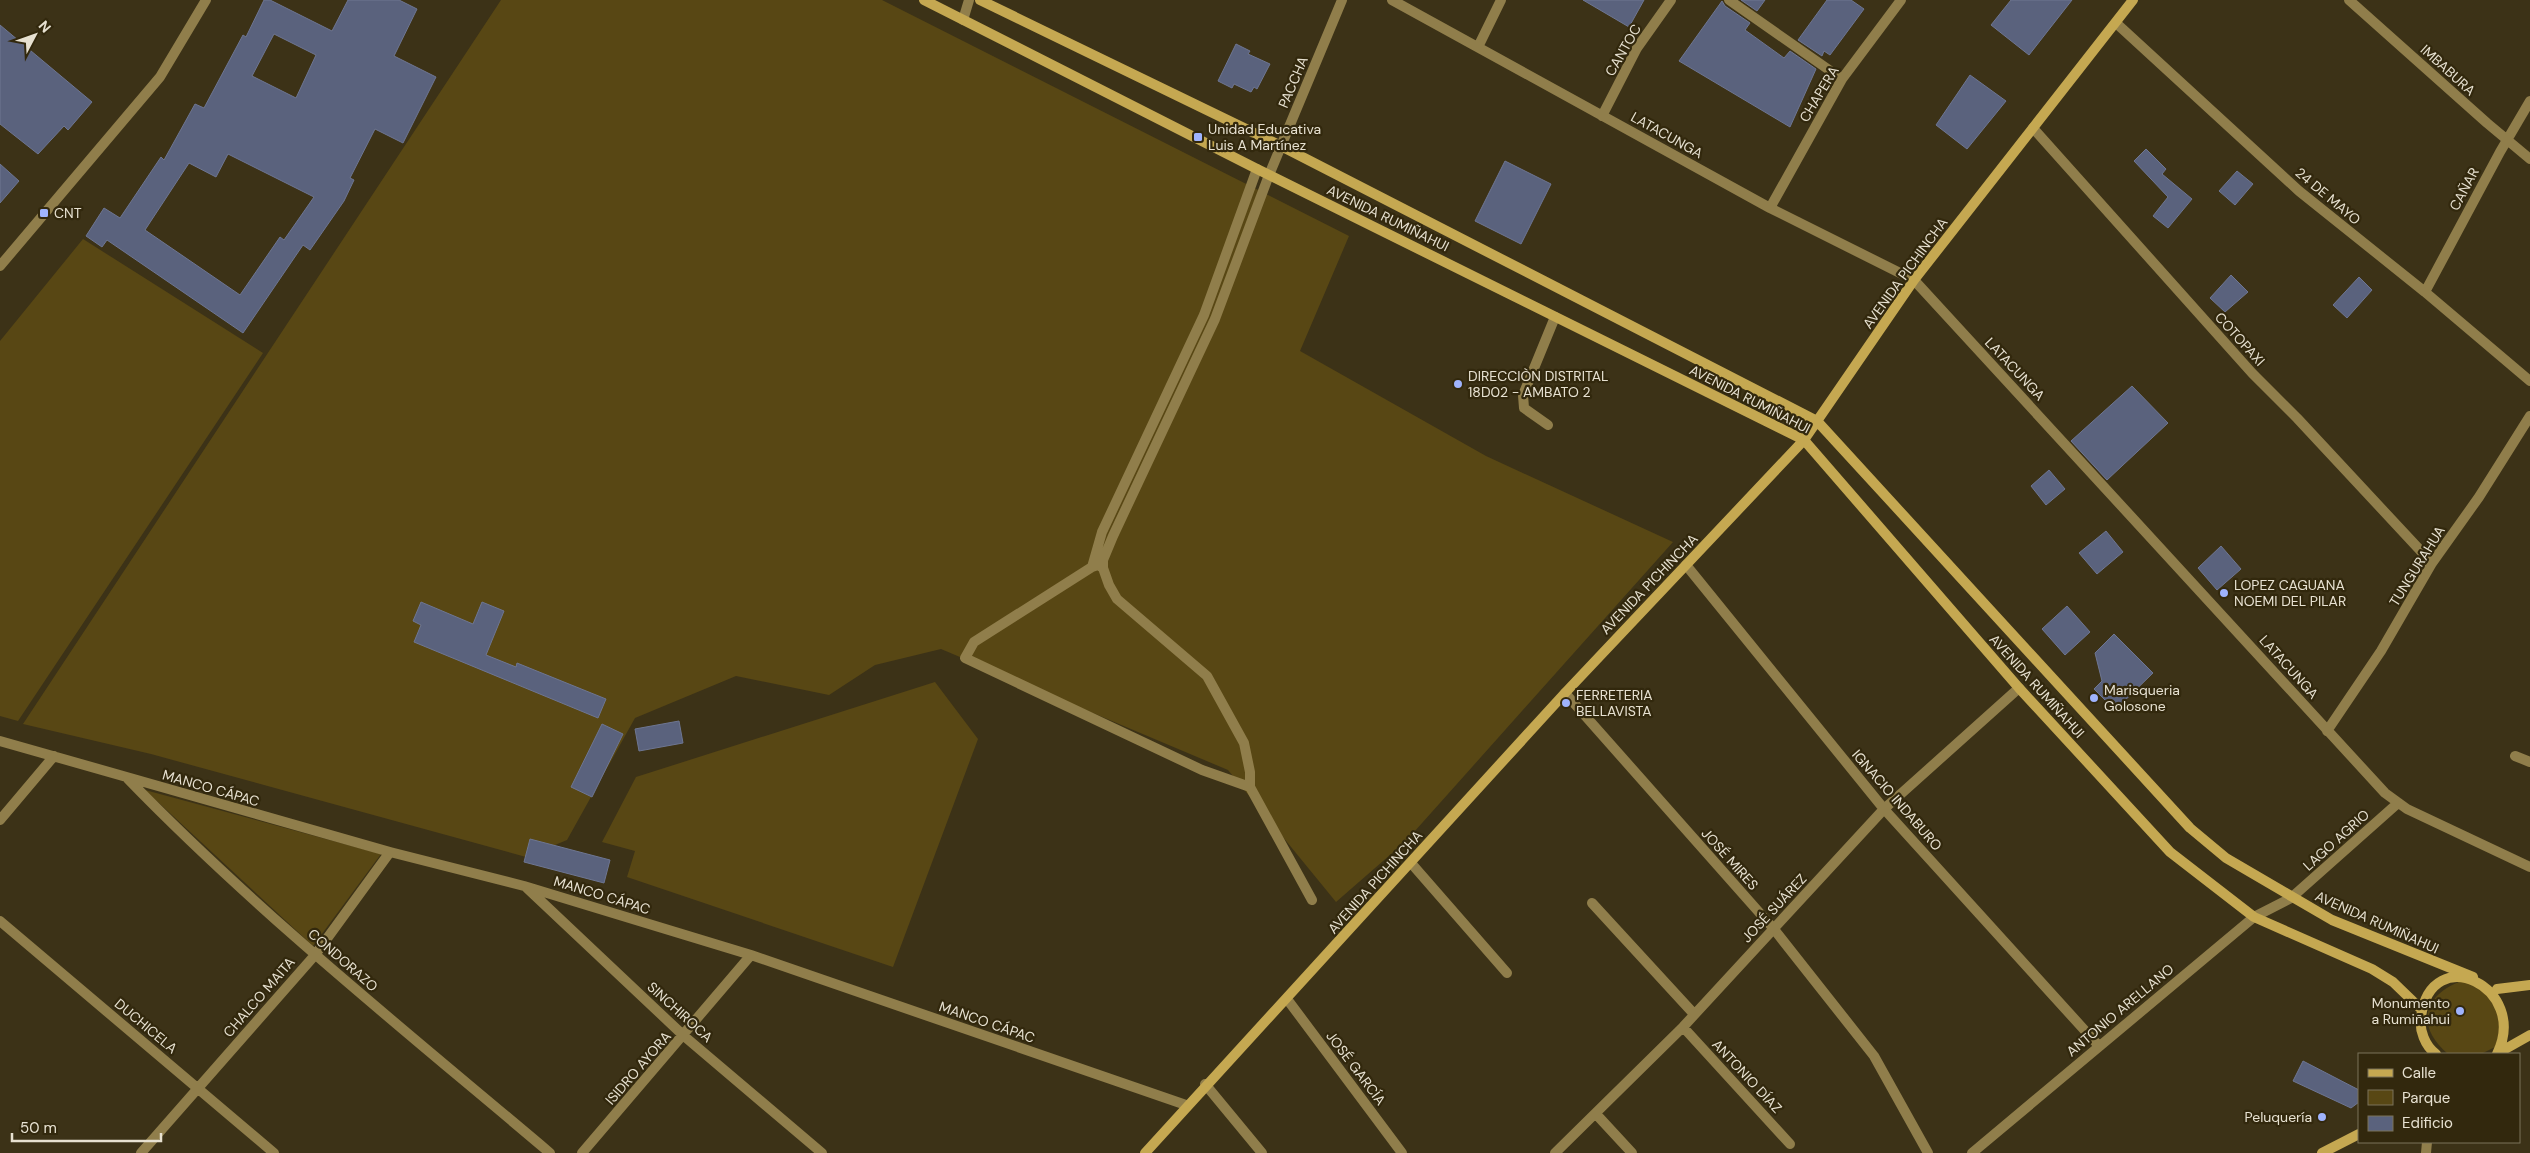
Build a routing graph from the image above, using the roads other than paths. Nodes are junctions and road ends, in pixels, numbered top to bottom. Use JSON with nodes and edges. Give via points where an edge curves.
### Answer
{"nodes":[{"id":1,"x":206,"y":0,"type":"edge"},
{"id":2,"x":924,"y":0,"type":"edge"},
{"id":3,"x":969,"y":0,"type":"edge"},
{"id":4,"x":980,"y":0,"type":"edge"},
{"id":5,"x":1342,"y":0,"type":"edge"},
{"id":6,"x":1392,"y":0,"type":"edge"},
{"id":7,"x":1501,"y":0,"type":"edge"},
{"id":8,"x":1670,"y":0,"type":"edge"},
{"id":9,"x":1729,"y":0,"type":"edge"},
{"id":10,"x":1901,"y":0,"type":"edge"},
{"id":11,"x":2133,"y":0,"type":"edge"},
{"id":12,"x":2349,"y":0,"type":"edge"},
{"id":13,"x":963,"y":20,"type":"junction"},
{"id":14,"x":2116,"y":23,"type":"junction"},
{"id":15,"x":1478,"y":47,"type":"junction"},
{"id":16,"x":1842,"y":78,"type":"junction"},
{"id":17,"x":2530,"y":102,"type":"edge"},
{"id":18,"x":1602,"y":116,"type":"junction"},
{"id":19,"x":2032,"y":128,"type":"junction"},
{"id":20,"x":2506,"y":141,"type":"junction"},
{"id":21,"x":1281,"y":146,"type":"junction"},
{"id":22,"x":2530,"y":159,"type":"edge"},
{"id":23,"x":1257,"y":169,"type":"junction"},
{"id":24,"x":1269,"y":174,"type":"junction"},
{"id":25,"x":1770,"y":208,"type":"junction"},
{"id":26,"x":0,"y":266,"type":"edge"},
{"id":27,"x":1914,"y":280,"type":"junction"},
{"id":28,"x":2425,"y":292,"type":"junction"},
{"id":29,"x":1555,"y":317,"type":"junction"},
{"id":30,"x":2530,"y":381,"type":"edge"},
{"id":31,"x":2530,"y":416,"type":"edge"},
{"id":32,"x":1817,"y":421,"type":"junction"},
{"id":33,"x":1548,"y":425,"type":"dead end"},
{"id":34,"x":1804,"y":440,"type":"junction"},
{"id":35,"x":2432,"y":563,"type":"junction"},
{"id":36,"x":1686,"y":565,"type":"junction"},
{"id":37,"x":1092,"y":567,"type":"junction"},
{"id":38,"x":1103,"y":568,"type":"junction"},
{"id":39,"x":2019,"y":688,"type":"junction"},
{"id":40,"x":1564,"y":692,"type":"junction"},
{"id":41,"x":2327,"y":730,"type":"junction"},
{"id":42,"x":0,"y":741,"type":"edge"},
{"id":43,"x":54,"y":756,"type":"junction"},
{"id":44,"x":2515,"y":756,"type":"dead end"},
{"id":45,"x":2530,"y":762,"type":"edge"},
{"id":46,"x":128,"y":779,"type":"junction"},
{"id":47,"x":1250,"y":787,"type":"junction"},
{"id":48,"x":2398,"y":802,"type":"junction"},
{"id":49,"x":1884,"y":809,"type":"junction"},
{"id":50,"x":0,"y":820,"type":"edge"},
{"id":51,"x":390,"y":852,"type":"junction"},
{"id":52,"x":1411,"y":863,"type":"junction"},
{"id":53,"x":2530,"y":867,"type":"edge"},
{"id":54,"x":524,"y":886,"type":"junction"},
{"id":55,"x":2291,"y":898,"type":"junction"},
{"id":56,"x":1312,"y":900,"type":"dead end"},
{"id":57,"x":1592,"y":903,"type":"dead end"},
{"id":58,"x":2254,"y":917,"type":"junction"},
{"id":59,"x":0,"y":921,"type":"edge"},
{"id":60,"x":1773,"y":928,"type":"junction"},
{"id":61,"x":315,"y":954,"type":"junction"},
{"id":62,"x":752,"y":955,"type":"junction"},
{"id":63,"x":1506,"y":973,"type":"dead end"},
{"id":64,"x":2473,"y":977,"type":"junction"},
{"id":65,"x":2530,"y":985,"type":"edge"},
{"id":66,"x":2497,"y":989,"type":"junction"},
{"id":67,"x":1287,"y":998,"type":"junction"},
{"id":68,"x":2422,"y":1010,"type":"junction"},
{"id":69,"x":1694,"y":1014,"type":"junction"},
{"id":70,"x":1683,"y":1027,"type":"junction"},
{"id":71,"x":2530,"y":1035,"type":"edge"},
{"id":72,"x":684,"y":1036,"type":"junction"},
{"id":73,"x":2425,"y":1040,"type":"junction"},
{"id":74,"x":2098,"y":1045,"type":"junction"},
{"id":75,"x":2424,"y":1053,"type":"edge"},
{"id":76,"x":2435,"y":1053,"type":"edge"},
{"id":77,"x":2498,"y":1053,"type":"edge"},
{"id":78,"x":2499,"y":1053,"type":"edge"},
{"id":79,"x":1205,"y":1084,"type":"junction"},
{"id":80,"x":198,"y":1088,"type":"junction"},
{"id":81,"x":1186,"y":1105,"type":"junction"},
{"id":82,"x":1596,"y":1114,"type":"junction"},
{"id":83,"x":2358,"y":1135,"type":"edge"},
{"id":84,"x":1790,"y":1144,"type":"dead end"},
{"id":85,"x":141,"y":1153,"type":"edge"},
{"id":86,"x":274,"y":1153,"type":"edge"},
{"id":87,"x":550,"y":1153,"type":"edge"},
{"id":88,"x":582,"y":1153,"type":"edge"},
{"id":89,"x":822,"y":1153,"type":"edge"},
{"id":90,"x":1144,"y":1153,"type":"edge"},
{"id":91,"x":1262,"y":1153,"type":"edge"},
{"id":92,"x":1402,"y":1153,"type":"edge"},
{"id":93,"x":1555,"y":1153,"type":"edge"},
{"id":94,"x":1632,"y":1153,"type":"edge"},
{"id":95,"x":1928,"y":1153,"type":"edge"},
{"id":96,"x":1972,"y":1153,"type":"edge"},
{"id":97,"x":2322,"y":1153,"type":"edge"}],
"edges":[{"from":1,"to":26,"type":"street","via":[[160,76]]},
{"from":2,"to":13,"type":"main road","name":"AVENIDA RUMIÑAHUI"},
{"from":3,"to":13,"type":"street"},
{"from":4,"to":21,"type":"main road","name":"AVENIDA RUMIÑAHUI"},
{"from":5,"to":21,"type":"street","name":"PACCHA"},
{"from":6,"to":15,"type":"street","name":"LATACUNGA"},
{"from":7,"to":15,"type":"street"},
{"from":8,"to":18,"type":"street","name":"CANTOC","via":[[1637,48]]},
{"from":9,"to":16,"type":"street"},
{"from":10,"to":16,"type":"street","name":"CHAPERA"},
{"from":11,"to":14,"type":"main road","name":"AVENIDA PICHINCHA"},
{"from":12,"to":20,"type":"street","name":"IMBABURA"},
{"from":13,"to":23,"type":"main road","name":"AVENIDA RUMIÑAHUI"},
{"from":14,"to":19,"type":"main road","name":"AVENIDA PICHINCHA"},
{"from":14,"to":28,"type":"street","name":"24 DE MAYO","via":[[2299,191]]},
{"from":15,"to":18,"type":"street","name":"LATACUNGA"},
{"from":16,"to":25,"type":"street","name":"CHAPERA"},
{"from":17,"to":20,"type":"street","name":"CAÑAR"},
{"from":18,"to":25,"type":"street","name":"LATACUNGA"},
{"from":19,"to":27,"type":"main road","name":"AVENIDA PICHINCHA"},
{"from":19,"to":35,"type":"street","name":"COTOPAXI","via":[[2252,374]]},
{"from":20,"to":22,"type":"street","name":"IMBABURA"},
{"from":20,"to":28,"type":"street","name":"CAÑAR"},
{"from":21,"to":24,"type":"street","name":"PACCHA"},
{"from":21,"to":32,"type":"main road","name":"AVENIDA RUMIÑAHUI"},
{"from":23,"to":24,"type":"main road","name":"AVENIDA RUMIÑAHUI"},
{"from":23,"to":37,"type":"street","via":[[1204,315],[1102,532]]},
{"from":24,"to":29,"type":"main road","name":"AVENIDA RUMIÑAHUI"},
{"from":24,"to":38,"type":"street","name":"PACCHA","via":[[1215,319],[1112,536]]},
{"from":25,"to":27,"type":"street","name":"LATACUNGA"},
{"from":27,"to":32,"type":"main road","name":"AVENIDA PICHINCHA"},
{"from":27,"to":41,"type":"street","name":"LATACUNGA"},
{"from":28,"to":30,"type":"street","name":"24 DE MAYO"},
{"from":29,"to":33,"type":"street","via":[[1523,395],[1524,408]]},
{"from":29,"to":34,"type":"main road","name":"AVENIDA RUMIÑAHUI"},
{"from":31,"to":35,"type":"street","name":"TUNGURAHUA"},
{"from":32,"to":34,"type":"main road","name":"AVENIDA PICHINCHA"},
{"from":32,"to":55,"type":"main road","name":"AVENIDA RUMIÑAHUI","via":[[2190,828],[2226,858]]},
{"from":34,"to":36,"type":"main road","name":"AVENIDA PICHINCHA"},
{"from":34,"to":39,"type":"main road","name":"AVENIDA RUMIÑAHUI"},
{"from":35,"to":41,"type":"street","name":"TUNGURAHUA","via":[[2381,651]]},
{"from":36,"to":40,"type":"main road","name":"AVENIDA PICHINCHA"},
{"from":36,"to":49,"type":"street","name":"IGNACIO INDABURO"},
{"from":37,"to":38,"type":"street","via":[[1098,565]]},
{"from":37,"to":47,"type":"street","via":[[974,642],[965,658],[1202,770]]},
{"from":38,"to":47,"type":"street","via":[[1118,599],[1207,676],[1244,743]]},
{"from":39,"to":49,"type":"street","name":"JOSÉ SUÁREZ"},
{"from":39,"to":58,"type":"main road","name":"AVENIDA RUMIÑAHUI","via":[[2170,852]]},
{"from":40,"to":52,"type":"main road","name":"AVENIDA PICHINCHA"},
{"from":40,"to":60,"type":"street","name":"JOSÉ MIRES"},
{"from":41,"to":48,"type":"street","name":"LATACUNGA","via":[[2385,793]]},
{"from":42,"to":43,"type":"street","name":"MANCO CÁPAC"},
{"from":43,"to":46,"type":"street","name":"MANCO CÁPAC"},
{"from":43,"to":50,"type":"street"},
{"from":44,"to":45,"type":"street"},
{"from":46,"to":51,"type":"street","name":"MANCO CÁPAC"},
{"from":46,"to":61,"type":"street","name":"CONDORAZO","via":[[176,828]]},
{"from":47,"to":56,"type":"street"},
{"from":48,"to":53,"type":"street","name":"LATACUNGA"},
{"from":48,"to":55,"type":"street","name":"LAGO AGRIO"},
{"from":49,"to":60,"type":"street","name":"JOSÉ SUÁREZ"},
{"from":49,"to":74,"type":"street","name":"IGNACIO INDABURO"},
{"from":51,"to":54,"type":"street","name":"MANCO CÁPAC"},
{"from":51,"to":61,"type":"street","name":"CHALCO MAITA"},
{"from":52,"to":63,"type":"street"},
{"from":52,"to":67,"type":"main road","name":"AVENIDA PICHINCHA"},
{"from":54,"to":62,"type":"street","name":"MANCO CÁPAC"},
{"from":54,"to":72,"type":"street","name":"SINCHIROCA"},
{"from":55,"to":58,"type":"street","name":"ANTONIO ARELLANO"},
{"from":55,"to":64,"type":"main road","name":"AVENIDA RUMIÑAHUI","via":[[2332,920]]},
{"from":57,"to":69,"type":"street"},
{"from":58,"to":68,"type":"main road","name":"AVENIDA RUMIÑAHUI","via":[[2372,969],[2393,982]]},
{"from":58,"to":74,"type":"street","name":"ANTONIO ARELLANO"},
{"from":59,"to":80,"type":"street","name":"DUCHICELA"},
{"from":60,"to":69,"type":"street","name":"JOSÉ SUÁREZ"},
{"from":60,"to":95,"type":"street","name":"JOSÉ MIRES","via":[[1874,1056]]},
{"from":61,"to":80,"type":"street","name":"CHALCO MAITA"},
{"from":61,"to":87,"type":"street","name":"CONDORAZO"},
{"from":62,"to":72,"type":"street","name":"ISIDRO AYORA"},
{"from":62,"to":81,"type":"street","name":"MANCO CÁPAC"},
{"from":64,"to":66,"type":"main road","name":"AVENIDA RUMIÑAHUI"},
{"from":64,"to":68,"type":"main road","via":[[2460,977],[2441,984],[2427,998]]},
{"from":65,"to":66,"type":"main road"},
{"from":66,"to":77,"type":"main road","via":[[2510,1014],[2506,1042]]},
{"from":67,"to":79,"type":"main road","name":"AVENIDA PICHINCHA"},
{"from":67,"to":92,"type":"street","name":"JOSÉ GARCÍA"},
{"from":68,"to":73,"type":"main road"},
{"from":69,"to":70,"type":"street","name":"JOSÉ SUÁREZ"},
{"from":70,"to":82,"type":"street","name":"JOSÉ SUÁREZ"},
{"from":70,"to":84,"type":"street","name":"ANTONIO DÍAZ"},
{"from":71,"to":78,"type":"main road"},
{"from":72,"to":88,"type":"street","name":"ISIDRO AYORA"},
{"from":72,"to":89,"type":"street","name":"SINCHIROCA"},
{"from":73,"to":75,"type":"main road"},
{"from":73,"to":76,"type":"main road"},
{"from":74,"to":96,"type":"street","name":"ANTONIO ARELLANO"},
{"from":79,"to":81,"type":"main road","name":"AVENIDA PICHINCHA"},
{"from":79,"to":91,"type":"street"},
{"from":80,"to":85,"type":"street","name":"CHALCO MAITA"},
{"from":80,"to":86,"type":"street","name":"DUCHICELA"},
{"from":81,"to":90,"type":"main road","name":"AVENIDA PICHINCHA"},
{"from":82,"to":93,"type":"street","name":"JOSÉ SUÁREZ"},
{"from":82,"to":94,"type":"street"},
{"from":83,"to":97,"type":"main road"}]}
